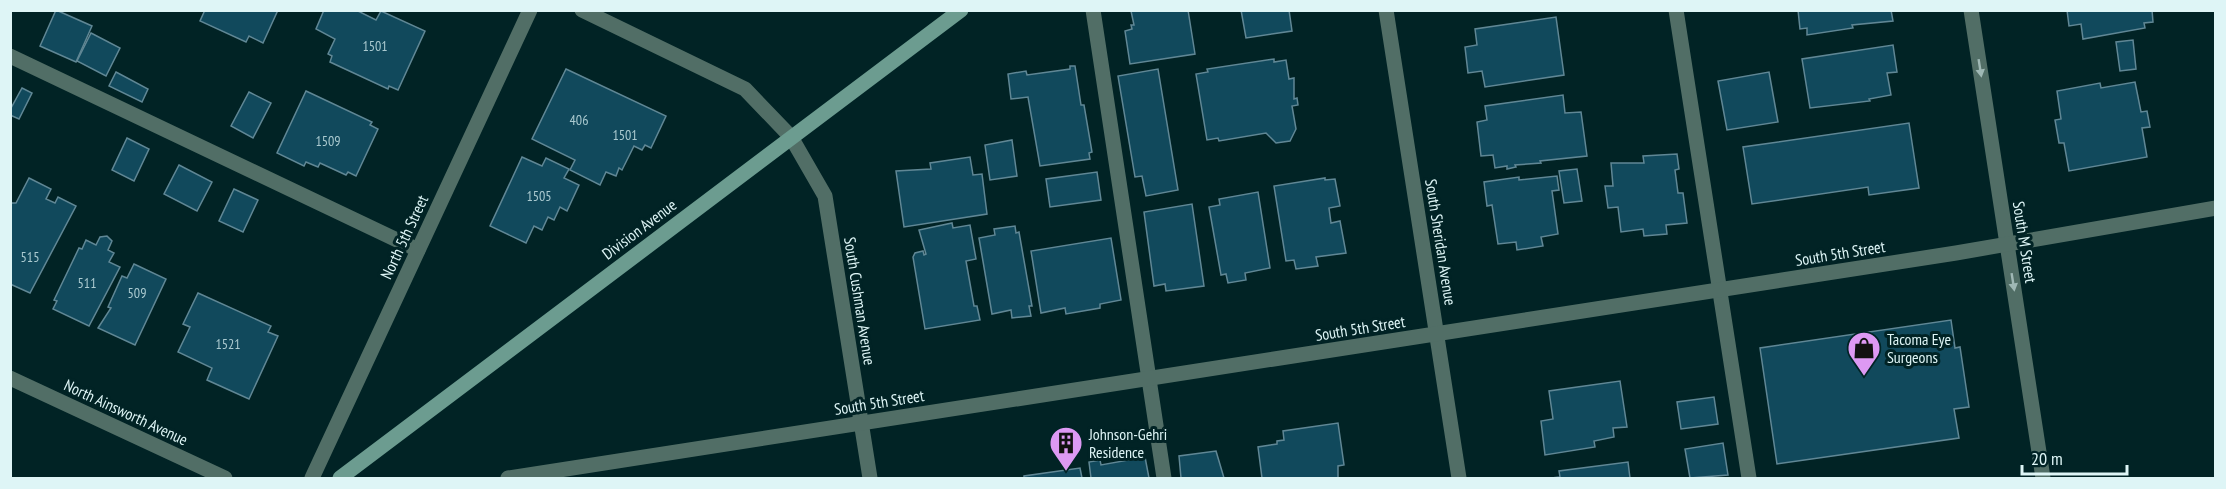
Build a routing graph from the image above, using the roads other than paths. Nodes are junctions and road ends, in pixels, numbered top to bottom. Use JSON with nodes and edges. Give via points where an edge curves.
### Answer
{"nodes":[{"id":1,"x":530,"y":10,"type":"edge"},
{"id":2,"x":582,"y":10,"type":"edge"},
{"id":3,"x":962,"y":10,"type":"edge"},
{"id":4,"x":1094,"y":10,"type":"edge"},
{"id":5,"x":1386,"y":10,"type":"edge"},
{"id":6,"x":1676,"y":10,"type":"edge"},
{"id":7,"x":1971,"y":10,"type":"edge"},
{"id":8,"x":10,"y":56,"type":"edge"},
{"id":9,"x":791,"y":137,"type":"junction"},
{"id":10,"x":2216,"y":208,"type":"edge"},
{"id":11,"x":2007,"y":245,"type":"junction"},
{"id":12,"x":418,"y":250,"type":"junction"},
{"id":13,"x":1720,"y":290,"type":"junction"},
{"id":14,"x":1437,"y":334,"type":"junction"},
{"id":15,"x":10,"y":378,"type":"edge"},
{"id":16,"x":1149,"y":378,"type":"junction"},
{"id":17,"x":862,"y":423,"type":"junction"},
{"id":18,"x":571,"y":474,"type":"edge"},
{"id":19,"x":225,"y":478,"type":"edge"},
{"id":20,"x":312,"y":478,"type":"edge"},
{"id":21,"x":340,"y":478,"type":"edge"},
{"id":22,"x":508,"y":478,"type":"edge"},
{"id":23,"x":870,"y":478,"type":"edge"},
{"id":24,"x":1164,"y":478,"type":"edge"},
{"id":25,"x":1459,"y":478,"type":"edge"},
{"id":26,"x":1749,"y":478,"type":"edge"},
{"id":27,"x":2043,"y":478,"type":"edge"}],
"edges":[{"from":1,"to":12,"type":"street","name":"North 5th Street"},
{"from":2,"to":9,"type":"street","name":"South Cushman Avenue","via":[[745,89]]},
{"from":3,"to":9,"type":"main road","name":"Division Avenue"},
{"from":4,"to":16,"type":"street"},
{"from":5,"to":14,"type":"street","name":"South Sheridan Avenue"},
{"from":6,"to":13,"type":"street"},
{"from":7,"to":11,"type":"street","name":"South M Street","one_way":true},
{"from":8,"to":12,"type":"street"},
{"from":9,"to":17,"type":"street","name":"South Cushman Avenue","via":[[825,196]]},
{"from":9,"to":21,"type":"main road","name":"Division Avenue"},
{"from":10,"to":11,"type":"street","name":"South 5th Street"},
{"from":11,"to":13,"type":"street","name":"South 5th Street"},
{"from":11,"to":27,"type":"street","name":"South M Street","one_way":true},
{"from":12,"to":20,"type":"street","name":"North 5th Street"},
{"from":13,"to":14,"type":"street","name":"South 5th Street"},
{"from":13,"to":26,"type":"street"},
{"from":14,"to":16,"type":"street","name":"South 5th Street"},
{"from":14,"to":25,"type":"street","name":"South Sheridan Avenue"},
{"from":15,"to":19,"type":"street","name":"North Ainsworth Avenue"},
{"from":16,"to":17,"type":"street","name":"South 5th Street"},
{"from":16,"to":24,"type":"street"},
{"from":17,"to":18,"type":"street","name":"South 5th Street"},
{"from":17,"to":23,"type":"street","name":"South Cushman Avenue"},
{"from":18,"to":22,"type":"street","name":"South 5th Street"}]}
